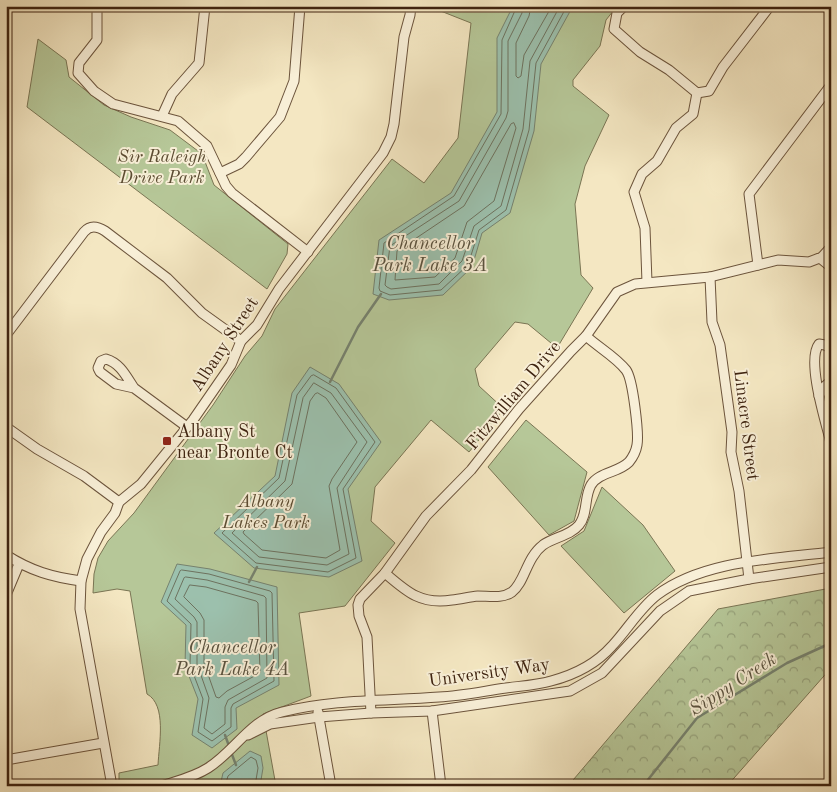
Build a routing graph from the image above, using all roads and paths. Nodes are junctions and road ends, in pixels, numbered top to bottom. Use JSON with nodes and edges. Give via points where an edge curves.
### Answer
{"nodes":[{"id":1,"x":97,"y":6,"type":"edge"},
{"id":2,"x":205,"y":6,"type":"edge"},
{"id":3,"x":300,"y":6,"type":"edge"},
{"id":4,"x":411,"y":6,"type":"edge"},
{"id":5,"x":624,"y":6,"type":"edge"},
{"id":6,"x":770,"y":6,"type":"edge"},
{"id":7,"x":831,"y":85,"type":"edge"},
{"id":8,"x":698,"y":94,"type":"junction"},
{"id":9,"x":162,"y":116,"type":"junction"},
{"id":10,"x":220,"y":173,"type":"junction"},
{"id":11,"x":308,"y":252,"type":"junction"},
{"id":12,"x":827,"y":255,"type":"edge"},
{"id":13,"x":758,"y":265,"type":"junction"},
{"id":14,"x":831,"y":267,"type":"edge"},
{"id":15,"x":710,"y":277,"type":"junction"},
{"id":16,"x":647,"y":282,"type":"junction"},
{"id":17,"x":6,"y":335,"type":"edge"},
{"id":18,"x":586,"y":336,"type":"junction"},
{"id":19,"x":241,"y":341,"type":"junction"},
{"id":20,"x":831,"y":349,"type":"edge"},
{"id":21,"x":831,"y":381,"type":"edge"},
{"id":22,"x":134,"y":388,"type":"dead end"},
{"id":23,"x":819,"y":396,"type":"junction"},
{"id":24,"x":6,"y":427,"type":"edge"},
{"id":25,"x":187,"y":427,"type":"junction"},
{"id":26,"x":831,"y":442,"type":"edge"},
{"id":27,"x":119,"y":502,"type":"junction"},
{"id":28,"x":831,"y":552,"type":"edge"},
{"id":29,"x":6,"y":555,"type":"edge"},
{"id":30,"x":746,"y":562,"type":"junction"},
{"id":31,"x":20,"y":564,"type":"junction"},
{"id":32,"x":831,"y":567,"type":"edge"},
{"id":33,"x":385,"y":573,"type":"junction"},
{"id":34,"x":749,"y":579,"type":"junction"},
{"id":35,"x":81,"y":581,"type":"junction"},
{"id":36,"x":6,"y":595,"type":"edge"},
{"id":37,"x":370,"y":700,"type":"junction"},
{"id":38,"x":317,"y":706,"type":"junction"},
{"id":39,"x":432,"y":711,"type":"junction"},
{"id":40,"x":371,"y":713,"type":"junction"},
{"id":41,"x":319,"y":717,"type":"junction"},
{"id":42,"x":242,"y":739,"type":"junction"},
{"id":43,"x":103,"y":742,"type":"junction"},
{"id":44,"x":6,"y":760,"type":"edge"},
{"id":45,"x":112,"y":786,"type":"edge"},
{"id":46,"x":162,"y":786,"type":"edge"},
{"id":47,"x":331,"y":786,"type":"edge"},
{"id":48,"x":442,"y":786,"type":"edge"}],
"edges":[{"from":1,"to":9,"type":"street","via":[[97,40],[79,63],[78,73],[94,91],[113,104]]},
{"from":2,"to":9,"type":"street","via":[[199,63],[172,94]]},
{"from":3,"to":10,"type":"street","via":[[294,80],[280,117],[239,164]]},
{"from":4,"to":11,"type":"street","name":"Albany Street","via":[[391,137]]},
{"from":5,"to":8,"type":"street","via":[[618,13],[614,29]]},
{"from":6,"to":8,"type":"street","via":[[708,91]]},
{"from":7,"to":13,"type":"street","via":[[749,194]]},
{"from":8,"to":16,"type":"street","via":[[693,114],[676,128],[657,161],[642,174],[634,192],[644,228]]},
{"from":9,"to":10,"type":"street","via":[[178,121],[207,146]]},
{"from":10,"to":11,"type":"street","via":[[232,193]]},
{"from":11,"to":19,"type":"street","name":"Albany Street","via":[[279,289],[257,325]]},
{"from":12,"to":13,"type":"street","name":"Fitzwilliam Drive","via":[[806,263],[778,260]]},
{"from":12,"to":14,"type":"street"},
{"from":13,"to":15,"type":"street","name":"Fitzwilliam Drive"},
{"from":15,"to":16,"type":"street","name":"Fitzwilliam Drive"},
{"from":15,"to":30,"type":"street","name":"Linacre Street","via":[[712,322],[720,345]]},
{"from":16,"to":18,"type":"street","name":"Fitzwilliam Drive","via":[[617,292]]},
{"from":17,"to":19,"type":"street","via":[[84,232],[95,227],[105,231],[167,278],[202,313]]},
{"from":18,"to":33,"type":"street","name":"Fitzwilliam Drive","via":[[519,409],[464,478],[426,516]]},
{"from":18,"to":33,"type":"street","via":[[627,372],[637,443],[635,452],[624,466],[591,484],[580,524],[569,533],[544,544],[525,568],[520,583],[506,595],[426,601]]},
{"from":19,"to":25,"type":"street","name":"Albany Street","via":[[231,364]]},
{"from":20,"to":23,"type":"street","via":[[819,344],[816,348],[814,358]]},
{"from":21,"to":23,"type":"street"},
{"from":22,"to":25,"type":"street"},
{"from":23,"to":26,"type":"street"},
{"from":24,"to":27,"type":"street"},
{"from":25,"to":27,"type":"street","name":"Albany Street","via":[[141,484]]},
{"from":27,"to":35,"type":"street","name":"Albany Street","via":[[87,559]]},
{"from":28,"to":30,"type":"street","name":"University Way"},
{"from":29,"to":31,"type":"street"},
{"from":30,"to":34,"type":"street","name":"Linacre Street"},
{"from":30,"to":37,"type":"street","name":"University Way","via":[[693,577],[657,595],[612,647],[588,667],[551,681],[440,697]]},
{"from":31,"to":35,"type":"street","via":[[44,575]]},
{"from":31,"to":36,"type":"street"},
{"from":32,"to":34,"type":"street","name":"University Way"},
{"from":33,"to":37,"type":"street","name":"Fitzwilliam Drive","via":[[364,594],[358,605],[367,637]]},
{"from":34,"to":39,"type":"street","name":"University Way","via":[[689,591],[660,611],[602,673],[570,691]]},
{"from":35,"to":43,"type":"street","name":"Albany Street","via":[[81,620]]},
{"from":37,"to":38,"type":"street","name":"University Way"},
{"from":37,"to":40,"type":"street","name":"Fitzwilliam Drive"},
{"from":38,"to":41,"type":"street"},
{"from":38,"to":42,"type":"street","name":"University Way","via":[[272,715],[257,722]]},
{"from":39,"to":40,"type":"street","name":"University Way"},
{"from":39,"to":48,"type":"street"},
{"from":40,"to":41,"type":"street","name":"University Way"},
{"from":41,"to":42,"type":"street","name":"University Way","via":[[270,724]]},
{"from":41,"to":47,"type":"street"},
{"from":42,"to":46,"type":"street","name":"University Way","via":[[208,768]]},
{"from":43,"to":44,"type":"street"},
{"from":43,"to":45,"type":"street","name":"Albany Street"}]}
